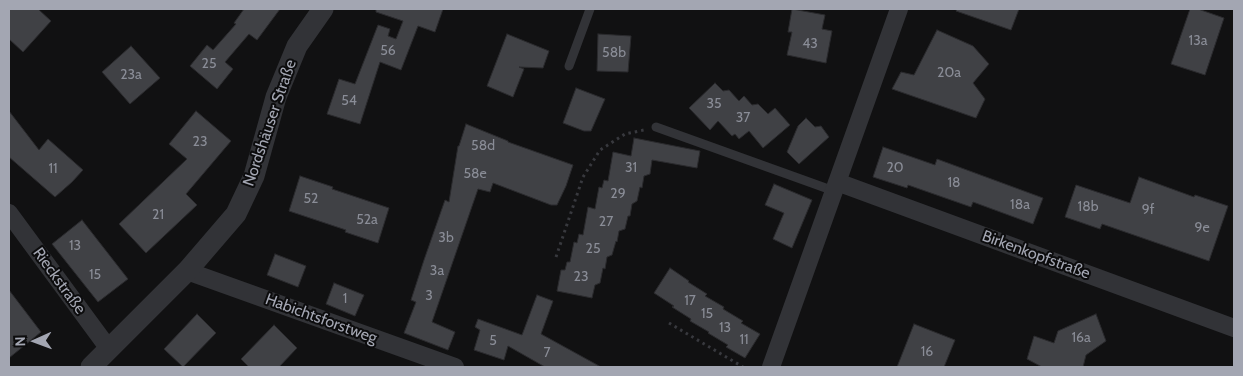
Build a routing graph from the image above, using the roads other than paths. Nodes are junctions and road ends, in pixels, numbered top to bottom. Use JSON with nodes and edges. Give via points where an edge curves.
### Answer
{"nodes":[{"id":1,"x":323,"y":9,"type":"edge"},
{"id":2,"x":590,"y":9,"type":"edge"},
{"id":3,"x":898,"y":9,"type":"edge"},
{"id":4,"x":569,"y":66,"type":"dead end"},
{"id":5,"x":656,"y":127,"type":"road end"},
{"id":6,"x":835,"y":187,"type":"junction"},
{"id":7,"x":9,"y":213,"type":"edge"},
{"id":8,"x":188,"y":271,"type":"junction"},
{"id":9,"x":1234,"y":328,"type":"edge"},
{"id":10,"x":109,"y":349,"type":"junction"},
{"id":11,"x":91,"y":367,"type":"edge"},
{"id":12,"x":455,"y":367,"type":"edge"},
{"id":13,"x":771,"y":367,"type":"edge"}],
"edges":[{"from":1,"to":8,"type":"street","name":"Nordshäuser Straße","via":[[297,46],[276,97],[254,176],[236,214]]},
{"from":2,"to":4,"type":"lane"},
{"from":3,"to":6,"type":"street"},
{"from":5,"to":6,"type":"lane","name":"Birkenkopfstraße"},
{"from":6,"to":9,"type":"street","name":"Birkenkopfstraße"},
{"from":6,"to":13,"type":"street"},
{"from":7,"to":10,"type":"street","name":"Rieckstraße"},
{"from":8,"to":10,"type":"street","name":"Nordshäuser Straße"},
{"from":8,"to":12,"type":"street","name":"Habichtsforstweg"},
{"from":10,"to":11,"type":"street","name":"Nordshäuser Straße"}]}
